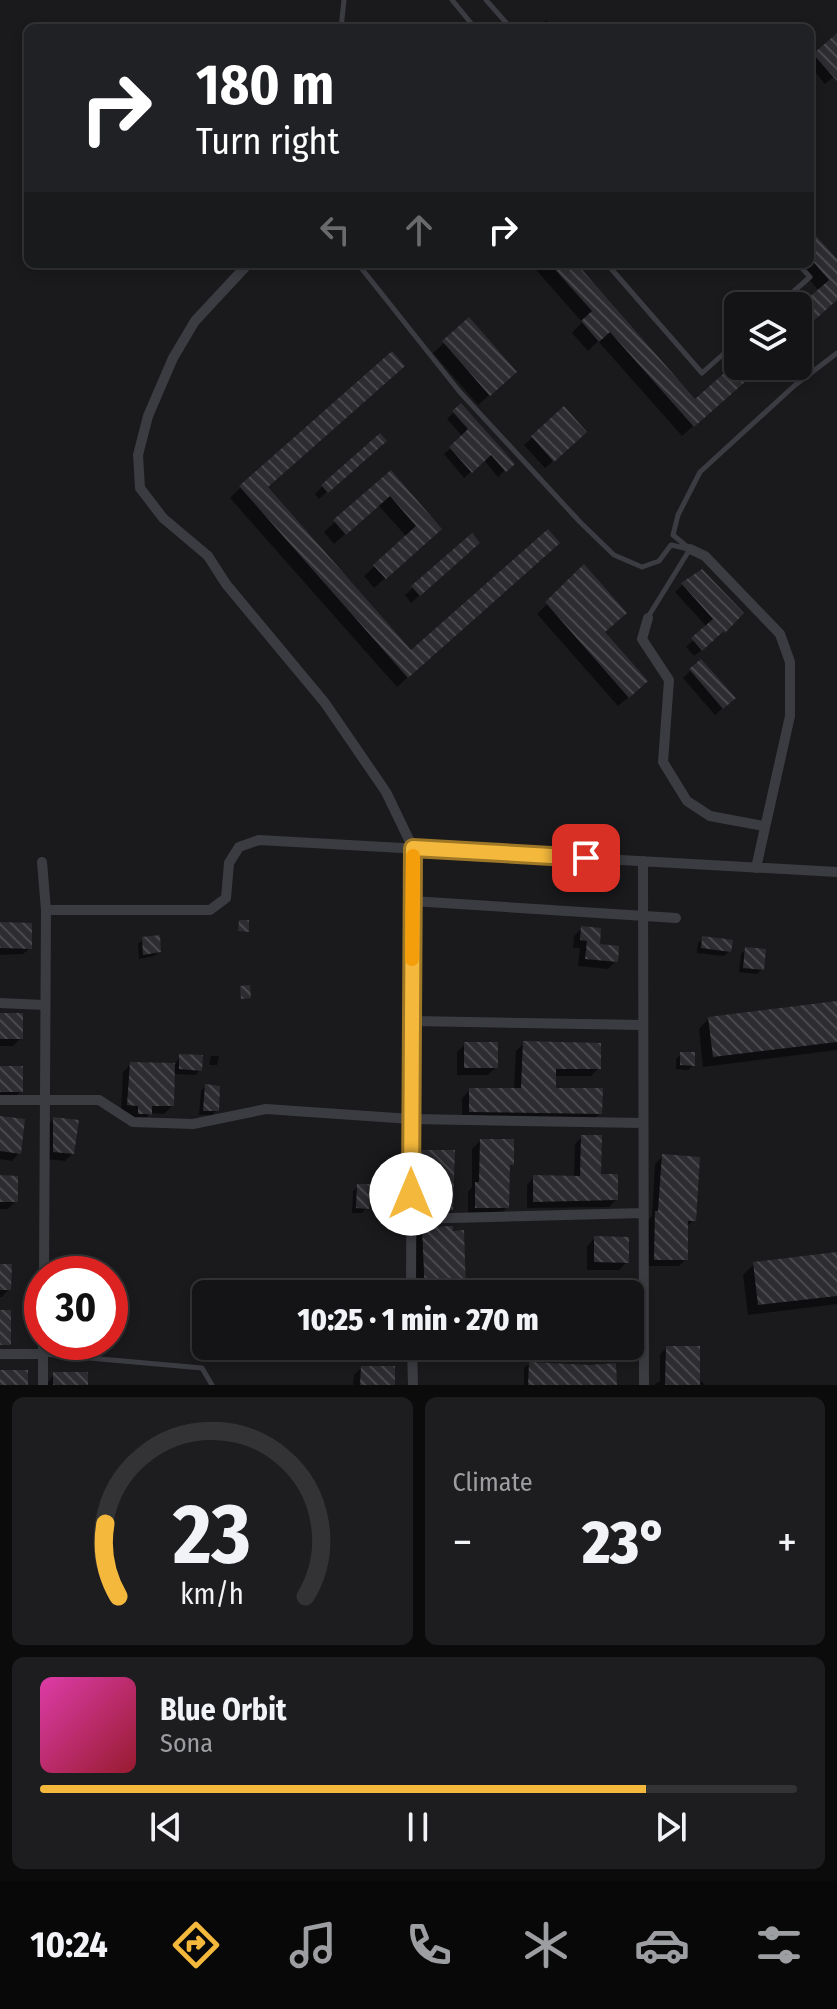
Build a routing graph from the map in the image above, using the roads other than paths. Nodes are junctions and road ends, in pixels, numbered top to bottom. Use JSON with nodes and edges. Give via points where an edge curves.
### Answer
{"nodes":[{"id":1,"x":344,"y":0,"type":"edge"},
{"id":2,"x":452,"y":0,"type":"edge"},
{"id":3,"x":486,"y":0,"type":"edge"},
{"id":4,"x":341,"y":24,"type":"edge"},
{"id":5,"x":472,"y":24,"type":"edge"},
{"id":6,"x":507,"y":24,"type":"edge"},
{"id":7,"x":244,"y":268,"type":"edge"},
{"id":8,"x":361,"y":268,"type":"edge"},
{"id":9,"x":610,"y":268,"type":"edge"},
{"id":10,"x":802,"y":268,"type":"edge"},
{"id":11,"x":793,"y":292,"type":"edge"},
{"id":12,"x":724,"y":353,"type":"edge"},
{"id":13,"x":837,"y":353,"type":"edge"},
{"id":14,"x":690,"y":549,"type":"junction"},
{"id":15,"x":648,"y":618,"type":"joint"},
{"id":16,"x":764,"y":826,"type":"junction"},
{"id":17,"x":413,"y":848,"type":"junction"},
{"id":18,"x":643,"y":861,"type":"junction"},
{"id":19,"x":42,"y":862,"type":"dead end"},
{"id":20,"x":756,"y":868,"type":"junction"},
{"id":21,"x":837,"y":872,"type":"edge"},
{"id":22,"x":412,"y":901,"type":"junction"},
{"id":23,"x":46,"y":910,"type":"junction"},
{"id":24,"x":643,"y":917,"type":"junction"},
{"id":25,"x":676,"y":918,"type":"dead end"},
{"id":26,"x":0,"y":1003,"type":"edge"},
{"id":27,"x":44,"y":1005,"type":"junction"},
{"id":28,"x":411,"y":1021,"type":"junction"},
{"id":29,"x":643,"y":1025,"type":"junction"},
{"id":30,"x":0,"y":1100,"type":"edge"},
{"id":31,"x":43,"y":1100,"type":"junction"},
{"id":32,"x":411,"y":1119,"type":"junction"},
{"id":33,"x":643,"y":1123,"type":"junction"},
{"id":34,"x":643,"y":1213,"type":"junction"},
{"id":35,"x":410,"y":1219,"type":"junction"},
{"id":36,"x":44,"y":1256,"type":"edge"},
{"id":37,"x":411,"y":1280,"type":"edge"},
{"id":38,"x":24,"y":1351,"type":"edge"},
{"id":39,"x":0,"y":1354,"type":"edge"},
{"id":40,"x":128,"y":1359,"type":"edge"},
{"id":41,"x":43,"y":1360,"type":"edge"},
{"id":42,"x":412,"y":1360,"type":"edge"},
{"id":43,"x":43,"y":1385,"type":"edge"},
{"id":44,"x":212,"y":1385,"type":"edge"},
{"id":45,"x":413,"y":1385,"type":"edge"},
{"id":46,"x":644,"y":1385,"type":"edge"}],
"edges":[{"from":1,"to":4,"type":"lane"},
{"from":2,"to":5,"type":"lane"},
{"from":3,"to":6,"type":"lane"},
{"from":7,"to":17,"type":"street","via":[[195,321],[173,358],[138,455],[140,488],[163,518],[208,556],[325,703],[386,792]]},
{"from":8,"to":14,"type":"lane","via":[[459,391],[614,555],[642,567],[659,561],[671,545]]},
{"from":9,"to":12,"type":"lane","via":[[702,373]]},
{"from":10,"to":11,"type":"lane","via":[[810,277]]},
{"from":13,"to":14,"type":"lane","via":[[700,472],[673,535]]},
{"from":14,"to":15,"type":"lane"},
{"from":14,"to":16,"type":"street","via":[[705,556],[780,634],[790,662],[790,716]]},
{"from":15,"to":16,"type":"street","via":[[642,639],[669,680],[663,762],[687,801],[710,816]]},
{"from":16,"to":20,"type":"street"},
{"from":17,"to":18,"type":"street"},
{"from":17,"to":22,"type":"street"},
{"from":17,"to":23,"type":"street","via":[[259,840],[239,847],[229,863],[226,898],[210,910]]},
{"from":18,"to":20,"type":"street"},
{"from":18,"to":24,"type":"street"},
{"from":19,"to":23,"type":"street"},
{"from":20,"to":21,"type":"street"},
{"from":22,"to":24,"type":"street"},
{"from":22,"to":28,"type":"street"},
{"from":23,"to":27,"type":"street"},
{"from":24,"to":25,"type":"street"},
{"from":24,"to":29,"type":"street"},
{"from":26,"to":27,"type":"street"},
{"from":27,"to":31,"type":"street"},
{"from":28,"to":29,"type":"street"},
{"from":28,"to":32,"type":"street"},
{"from":29,"to":33,"type":"street"},
{"from":30,"to":31,"type":"street"},
{"from":31,"to":32,"type":"street","via":[[99,1100],[133,1122],[193,1124],[266,1109]]},
{"from":31,"to":36,"type":"street"},
{"from":32,"to":33,"type":"street"},
{"from":32,"to":35,"type":"street"},
{"from":33,"to":34,"type":"street"},
{"from":34,"to":35,"type":"street"},
{"from":34,"to":46,"type":"street"},
{"from":35,"to":37,"type":"street"},
{"from":38,"to":39,"type":"street"},
{"from":40,"to":44,"type":"lane","via":[[202,1368]]},
{"from":41,"to":43,"type":"street"},
{"from":42,"to":45,"type":"street"}]}
